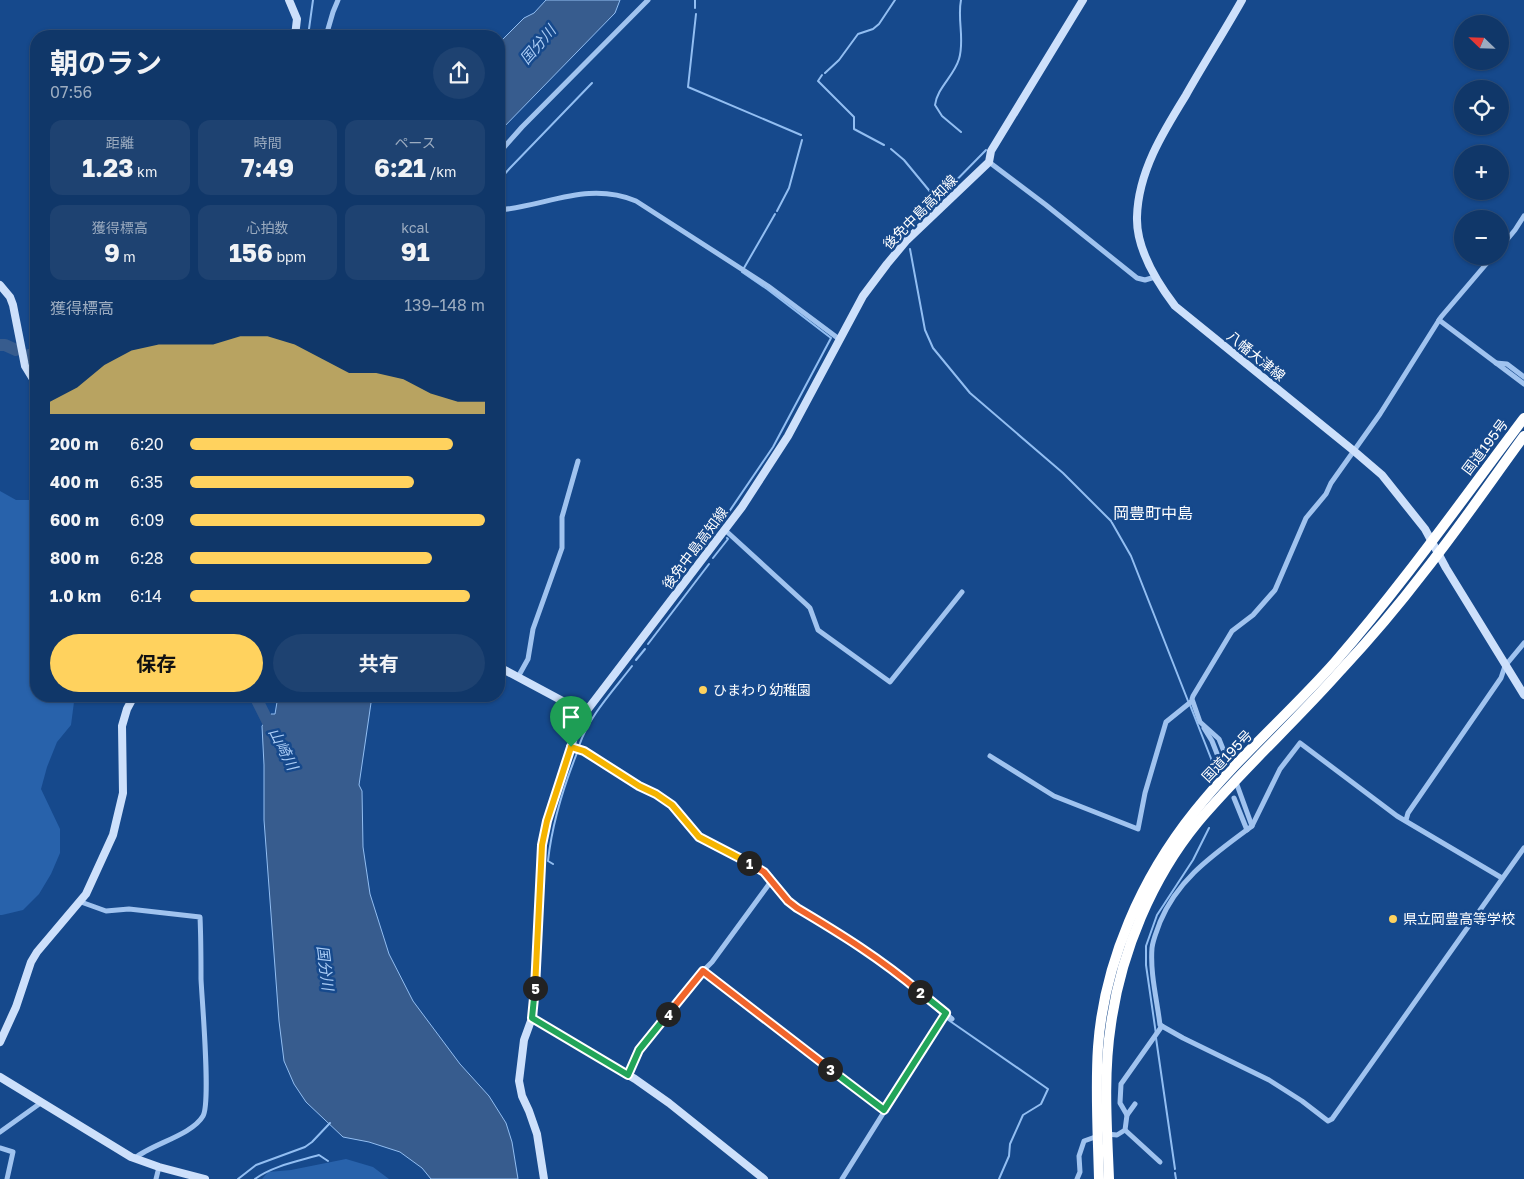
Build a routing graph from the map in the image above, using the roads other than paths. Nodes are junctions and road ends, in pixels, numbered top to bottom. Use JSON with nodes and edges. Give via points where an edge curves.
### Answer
{"nodes":[{"id":1,"x":289,"y":0,"type":"edge"},
{"id":2,"x":338,"y":0,"type":"edge"},
{"id":3,"x":648,"y":0,"type":"edge"},
{"id":4,"x":1083,"y":0,"type":"edge"},
{"id":5,"x":1242,"y":0,"type":"edge"},
{"id":6,"x":296,"y":30,"type":"edge"},
{"id":7,"x":328,"y":30,"type":"edge"},
{"id":8,"x":505,"y":146,"type":"edge"},
{"id":9,"x":988,"y":162,"type":"junction"},
{"id":10,"x":505,"y":209,"type":"edge"},
{"id":11,"x":1524,"y":216,"type":"edge"},
{"id":12,"x":1509,"y":237,"type":"edge"},
{"id":13,"x":1485,"y":265,"type":"edge"},
{"id":14,"x":1155,"y":276,"type":"junction"},
{"id":15,"x":0,"y":285,"type":"edge"},
{"id":16,"x":1439,"y":320,"type":"junction"},
{"id":17,"x":839,"y":339,"type":"junction"},
{"id":18,"x":1495,"y":363,"type":"junction"},
{"id":19,"x":30,"y":373,"type":"edge"},
{"id":20,"x":1524,"y":377,"type":"edge"},
{"id":21,"x":1524,"y":384,"type":"edge"},
{"id":22,"x":1524,"y":418,"type":"edge"},
{"id":23,"x":1524,"y":436,"type":"edge"},
{"id":24,"x":1354,"y":451,"type":"junction"},
{"id":25,"x":578,"y":460,"type":"dead end"},
{"id":26,"x":725,"y":530,"type":"junction"},
{"id":27,"x":1432,"y":542,"type":"junction"},
{"id":28,"x":1438,"y":553,"type":"junction"},
{"id":29,"x":962,"y":592,"type":"dead end"},
{"id":30,"x":1524,"y":643,"type":"edge"},
{"id":31,"x":1505,"y":666,"type":"junction"},
{"id":32,"x":505,"y":669,"type":"edge"},
{"id":33,"x":518,"y":677,"type":"junction"},
{"id":34,"x":1524,"y":696,"type":"edge"},
{"id":35,"x":131,"y":702,"type":"edge"},
{"id":36,"x":1190,"y":702,"type":"junction"},
{"id":37,"x":585,"y":714,"type":"junction"},
{"id":38,"x":1200,"y":722,"type":"junction"},
{"id":39,"x":571,"y":747,"type":"junction"},
{"id":40,"x":990,"y":756,"type":"dead end"},
{"id":41,"x":1221,"y":764,"type":"dead end"},
{"id":42,"x":1231,"y":770,"type":"junction"},
{"id":43,"x":1235,"y":781,"type":"junction"},
{"id":44,"x":1234,"y":798,"type":"dead end"},
{"id":45,"x":1406,"y":820,"type":"junction"},
{"id":46,"x":1252,"y":826,"type":"junction"},
{"id":47,"x":1247,"y":830,"type":"junction"},
{"id":48,"x":1524,"y":848,"type":"edge"},
{"id":49,"x":1502,"y":878,"type":"junction"},
{"id":50,"x":772,"y":880,"type":"junction"},
{"id":51,"x":81,"y":902,"type":"junction"},
{"id":52,"x":703,"y":971,"type":"junction"},
{"id":53,"x":946,"y":1013,"type":"junction"},
{"id":54,"x":532,"y":1018,"type":"junction"},
{"id":55,"x":952,"y":1018,"type":"dead end"},
{"id":56,"x":1162,"y":1026,"type":"junction"},
{"id":57,"x":0,"y":1042,"type":"edge"},
{"id":58,"x":628,"y":1075,"type":"junction"},
{"id":59,"x":0,"y":1077,"type":"edge"},
{"id":60,"x":42,"y":1102,"type":"junction"},
{"id":61,"x":1135,"y":1104,"type":"dead end"},
{"id":62,"x":884,"y":1110,"type":"junction"},
{"id":63,"x":1126,"y":1115,"type":"junction"},
{"id":64,"x":1125,"y":1130,"type":"junction"},
{"id":65,"x":0,"y":1132,"type":"edge"},
{"id":66,"x":1102,"y":1135,"type":"junction"},
{"id":67,"x":0,"y":1148,"type":"edge"},
{"id":68,"x":135,"y":1158,"type":"junction"},
{"id":69,"x":1160,"y":1162,"type":"dead end"},
{"id":70,"x":159,"y":1167,"type":"junction"},
{"id":71,"x":7,"y":1179,"type":"edge"},
{"id":72,"x":156,"y":1179,"type":"edge"},
{"id":73,"x":204,"y":1179,"type":"edge"},
{"id":74,"x":544,"y":1179,"type":"edge"},
{"id":75,"x":764,"y":1179,"type":"edge"},
{"id":76,"x":842,"y":1179,"type":"edge"},
{"id":77,"x":1077,"y":1179,"type":"edge"},
{"id":78,"x":1099,"y":1179,"type":"edge"},
{"id":79,"x":1109,"y":1179,"type":"edge"}],
"edges":[{"from":1,"to":6,"type":"main road","via":[[297,18]]},
{"from":2,"to":7,"type":"street"},
{"from":3,"to":8,"type":"street"},
{"from":4,"to":9,"type":"main road","name":"後免中島高知線","via":[[992,149]]},
{"from":5,"to":14,"type":"main road","name":"八幡大津線","via":[[1171,119],[1144,174],[1137,218],[1141,243]]},
{"from":9,"to":14,"type":"street","via":[[1137,278],[1145,280]]},
{"from":9,"to":17,"type":"main road","name":"後免中島高知線","via":[[912,235],[887,264],[860,301]]},
{"from":10,"to":17,"type":"street","via":[[580,194],[606,193],[627,198],[762,282]]},
{"from":11,"to":12,"type":"street"},
{"from":13,"to":16,"type":"street"},
{"from":14,"to":24,"type":"main road","name":"八幡大津線","via":[[1175,306]]},
{"from":15,"to":19,"type":"main road","via":[[10,297]]},
{"from":16,"to":18,"type":"street"},
{"from":16,"to":24,"type":"street"},
{"from":17,"to":26,"type":"main road","name":"後免中島高知線","via":[[788,436]]},
{"from":18,"to":20,"type":"street","via":[[1507,364]]},
{"from":18,"to":21,"type":"street"},
{"from":22,"to":27,"type":"highway","name":"国道195号"},
{"from":23,"to":28,"type":"highway","name":"国道195号"},
{"from":24,"to":27,"type":"main road","name":"八幡大津線","via":[[1382,474]]},
{"from":24,"to":36,"type":"street","via":[[1306,518],[1275,590],[1253,615],[1232,630]]},
{"from":25,"to":33,"type":"street","via":[[562,517],[562,548],[533,628],[528,659]]},
{"from":26,"to":29,"type":"street","via":[[807,604],[818,630],[890,682]]},
{"from":26,"to":37,"type":"main road","name":"後免中島高知線"},
{"from":27,"to":28,"type":"main road","name":"八幡大津線"},
{"from":27,"to":42,"type":"highway","name":"国道195号","via":[[1334,663]]},
{"from":28,"to":31,"type":"main road","name":"八幡大津線"},
{"from":28,"to":43,"type":"highway","name":"国道195号","via":[[1350,660]]},
{"from":30,"to":31,"type":"street"},
{"from":31,"to":34,"type":"main road","name":"八幡大津線"},
{"from":31,"to":45,"type":"street","via":[[1501,678]]},
{"from":32,"to":33,"type":"main road"},
{"from":33,"to":37,"type":"main road"},
{"from":35,"to":51,"type":"main road","via":[[122,726],[122,793],[116,824]]},
{"from":36,"to":38,"type":"street"},
{"from":36,"to":40,"type":"street","via":[[1166,722],[1138,829],[1054,796]]},
{"from":37,"to":39,"type":"main road","name":"後免中島高知線"},
{"from":38,"to":41,"type":"street"},
{"from":38,"to":42,"type":"street","via":[[1219,739]]},
{"from":39,"to":50,"type":"street","via":[[584,751],[656,794],[672,805],[699,837],[764,872]]},
{"from":39,"to":54,"type":"main road","name":"後免中島高知線","via":[[542,845]]},
{"from":42,"to":43,"type":"street"},
{"from":42,"to":66,"type":"highway","name":"国道195号","via":[[1196,810],[1160,862],[1129,923],[1115,962],[1098,1046]]},
{"from":43,"to":46,"type":"street"},
{"from":43,"to":66,"type":"highway","name":"国道195号","via":[[1198,823],[1166,868],[1124,963],[1110,1024]]},
{"from":44,"to":47,"type":"street"},
{"from":45,"to":46,"type":"street","via":[[1300,743],[1280,770]]},
{"from":45,"to":49,"type":"street"},
{"from":46,"to":47,"type":"street"},
{"from":47,"to":56,"type":"street","via":[[1192,874],[1163,917],[1153,941],[1152,965]]},
{"from":48,"to":49,"type":"street"},
{"from":49,"to":56,"type":"street","via":[[1330,1121],[1269,1080]]},
{"from":50,"to":52,"type":"street"},
{"from":50,"to":53,"type":"street","via":[[797,908],[877,958]]},
{"from":51,"to":57,"type":"main road","via":[[34,957]]},
{"from":51,"to":68,"type":"street","via":[[106,911],[129,909],[200,917],[205,1109],[203,1116],[188,1129]]},
{"from":52,"to":58,"type":"street","via":[[639,1050]]},
{"from":52,"to":62,"type":"street"},
{"from":53,"to":55,"type":"street"},
{"from":53,"to":62,"type":"street"},
{"from":54,"to":58,"type":"main road"},
{"from":54,"to":74,"type":"main road","name":"後免中島高知線","via":[[524,1040],[520,1089],[537,1134]]},
{"from":56,"to":63,"type":"street","via":[[1121,1084],[1120,1103]]},
{"from":58,"to":75,"type":"main road"},
{"from":59,"to":60,"type":"main road"},
{"from":60,"to":65,"type":"street"},
{"from":60,"to":68,"type":"main road"},
{"from":61,"to":63,"type":"street"},
{"from":62,"to":76,"type":"street"},
{"from":63,"to":64,"type":"street"},
{"from":64,"to":66,"type":"street","via":[[1117,1135]]},
{"from":64,"to":69,"type":"street"},
{"from":66,"to":77,"type":"street","via":[[1084,1141]]},
{"from":66,"to":78,"type":"highway","name":"国道195号"},
{"from":66,"to":79,"type":"highway","name":"国道195号"},
{"from":67,"to":71,"type":"street","via":[[13,1152]]},
{"from":68,"to":70,"type":"main road"},
{"from":70,"to":72,"type":"street"},
{"from":70,"to":73,"type":"main road"}]}
